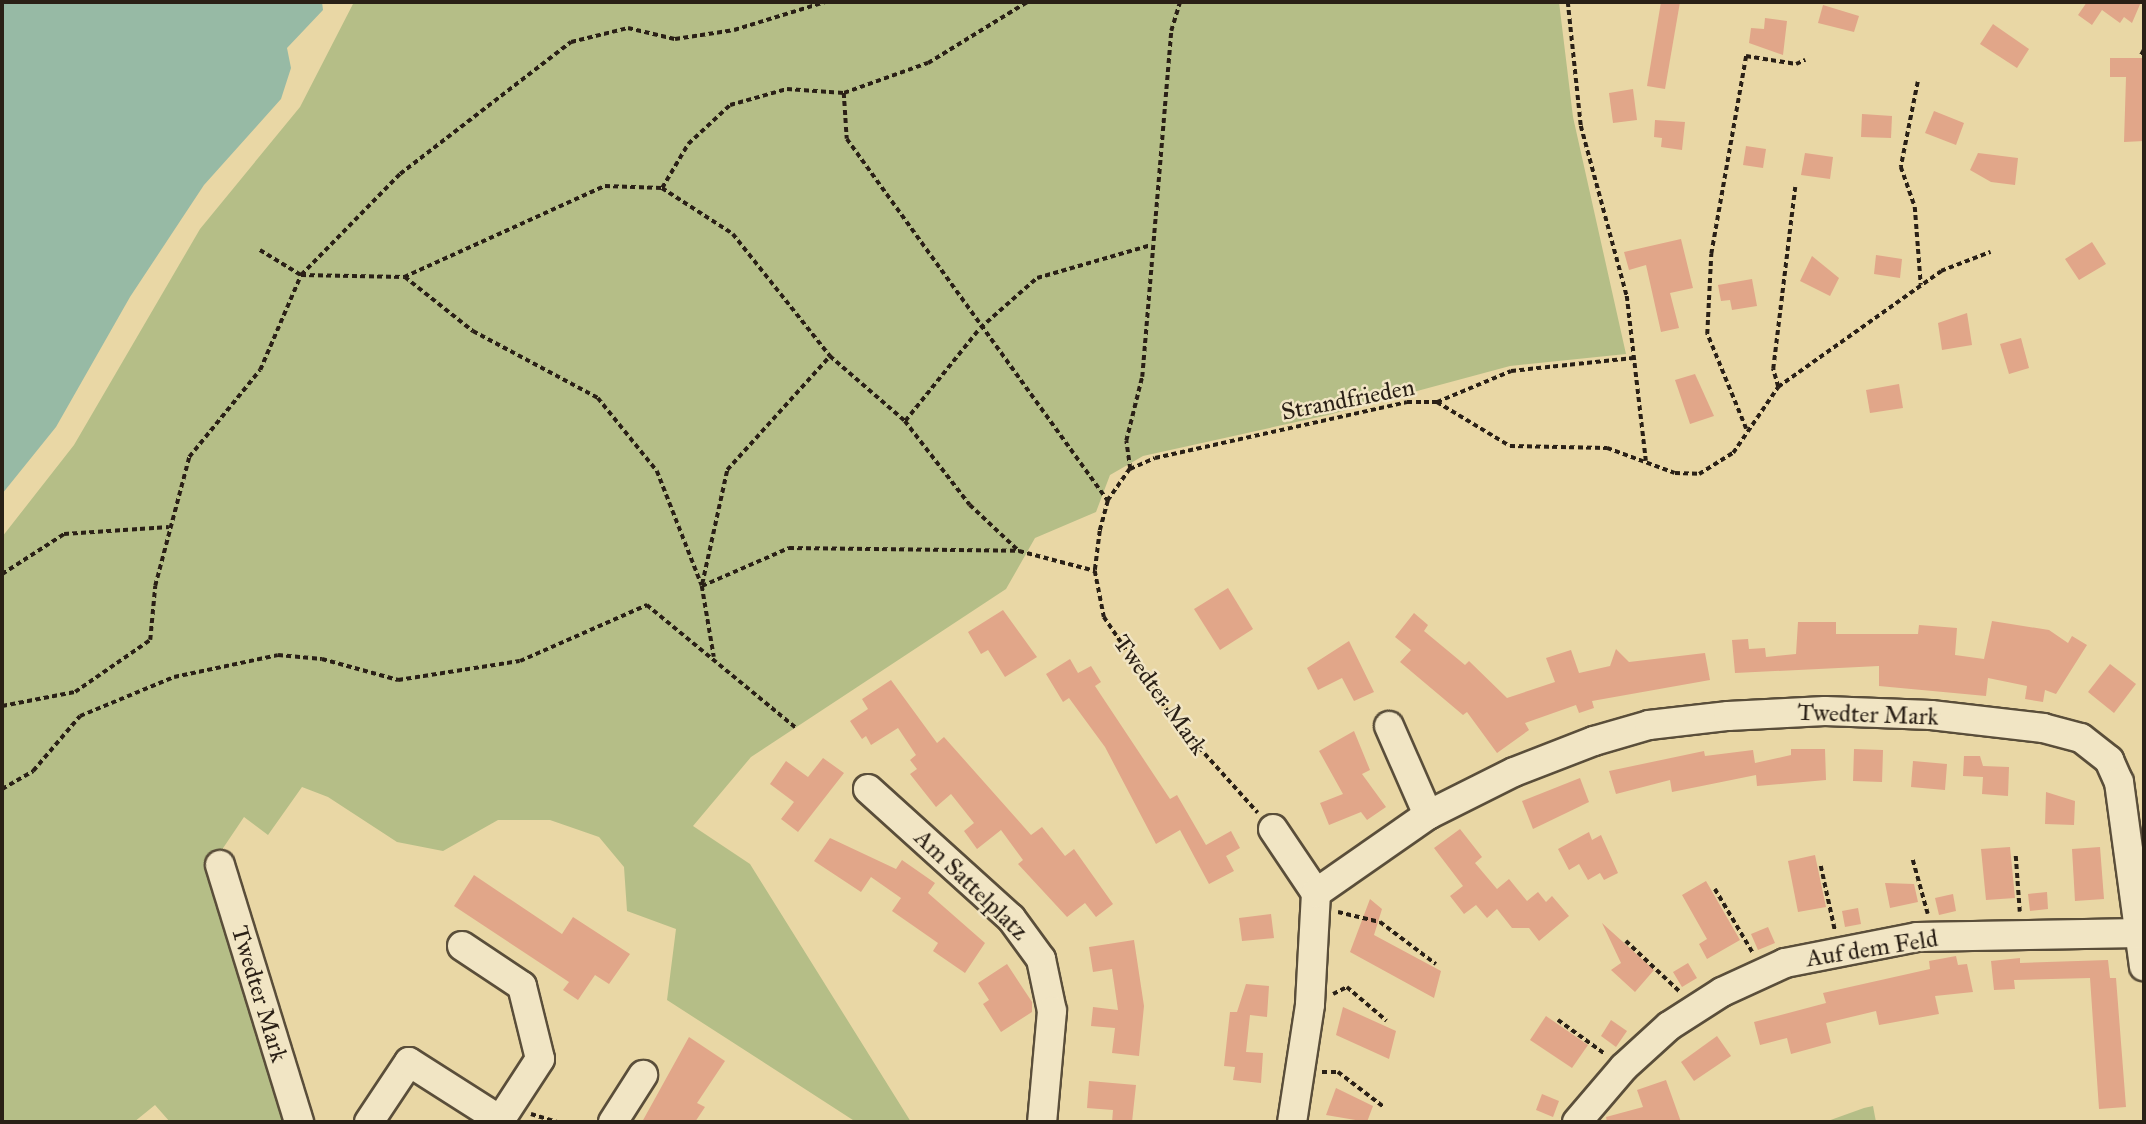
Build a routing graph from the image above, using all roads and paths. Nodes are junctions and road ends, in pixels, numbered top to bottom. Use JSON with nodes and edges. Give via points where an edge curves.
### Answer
{"nodes":[{"id":1,"x":825,"y":2,"type":"edge"},
{"id":2,"x":1027,"y":2,"type":"edge"},
{"id":3,"x":1180,"y":2,"type":"edge"},
{"id":4,"x":1567,"y":2,"type":"edge"},
{"id":5,"x":2144,"y":50,"type":"edge"},
{"id":6,"x":2141,"y":55,"type":"dead end"},
{"id":7,"x":1805,"y":60,"type":"dead end"},
{"id":8,"x":1919,"y":82,"type":"dead end"},
{"id":9,"x":844,"y":93,"type":"junction"},
{"id":10,"x":1795,"y":187,"type":"dead end"},
{"id":11,"x":662,"y":188,"type":"junction"},
{"id":12,"x":1152,"y":245,"type":"junction"},
{"id":13,"x":260,"y":250,"type":"dead end"},
{"id":14,"x":1990,"y":252,"type":"dead end"},
{"id":15,"x":301,"y":275,"type":"junction"},
{"id":16,"x":404,"y":277,"type":"junction"},
{"id":17,"x":1921,"y":285,"type":"junction"},
{"id":18,"x":980,"y":328,"type":"junction"},
{"id":19,"x":830,"y":356,"type":"junction"},
{"id":20,"x":1633,"y":358,"type":"junction"},
{"id":21,"x":1778,"y":387,"type":"junction"},
{"id":22,"x":1437,"y":402,"type":"junction"},
{"id":23,"x":905,"y":421,"type":"junction"},
{"id":24,"x":1746,"y":429,"type":"junction"},
{"id":25,"x":1646,"y":461,"type":"junction"},
{"id":26,"x":1130,"y":470,"type":"junction"},
{"id":27,"x":1108,"y":501,"type":"junction"},
{"id":28,"x":169,"y":527,"type":"junction"},
{"id":29,"x":1019,"y":551,"type":"junction"},
{"id":30,"x":1095,"y":571,"type":"junction"},
{"id":31,"x":2,"y":574,"type":"edge"},
{"id":32,"x":702,"y":586,"type":"junction"},
{"id":33,"x":714,"y":659,"type":"junction"},
{"id":34,"x":2,"y":706,"type":"edge"},
{"id":35,"x":1389,"y":726,"type":"dead end"},
{"id":36,"x":796,"y":728,"type":"dead end"},
{"id":37,"x":2,"y":789,"type":"edge"},
{"id":38,"x":868,"y":789,"type":"dead end"},
{"id":39,"x":1428,"y":816,"type":"junction"},
{"id":40,"x":1273,"y":829,"type":"joint"},
{"id":41,"x":2016,"y":856,"type":"dead end"},
{"id":42,"x":1913,"y":860,"type":"dead end"},
{"id":43,"x":220,"y":865,"type":"dead end"},
{"id":44,"x":1821,"y":866,"type":"dead end"},
{"id":45,"x":1715,"y":889,"type":"dead end"},
{"id":46,"x":1316,"y":901,"type":"junction"},
{"id":47,"x":2140,"y":933,"type":"junction"},
{"id":48,"x":2022,"y":935,"type":"junction"},
{"id":49,"x":1917,"y":937,"type":"junction"},
{"id":50,"x":1626,"y":941,"type":"dead end"},
{"id":51,"x":462,"y":946,"type":"dead end"},
{"id":52,"x":1839,"y":949,"type":"junction"},
{"id":53,"x":1436,"y":964,"type":"dead end"},
{"id":54,"x":2144,"y":965,"type":"edge"},
{"id":55,"x":1764,"y":973,"type":"junction"},
{"id":56,"x":1335,"y":993,"type":"dead end"},
{"id":57,"x":1692,"y":1010,"type":"junction"},
{"id":58,"x":1558,"y":1020,"type":"dead end"},
{"id":59,"x":1387,"y":1021,"type":"dead end"},
{"id":60,"x":1624,"y":1067,"type":"junction"},
{"id":61,"x":1303,"y":1072,"type":"junction"},
{"id":62,"x":643,"y":1075,"type":"dead end"},
{"id":63,"x":1384,"y":1107,"type":"dead end"},
{"id":64,"x":500,"y":1121,"type":"edge"},
{"id":65,"x":299,"y":1122,"type":"edge"},
{"id":66,"x":369,"y":1122,"type":"edge"},
{"id":67,"x":612,"y":1122,"type":"edge"},
{"id":68,"x":1042,"y":1122,"type":"edge"},
{"id":69,"x":1292,"y":1122,"type":"edge"},
{"id":70,"x":1577,"y":1122,"type":"edge"}],
"edges":[{"from":1,"to":15,"type":"path","via":[[734,30],[675,39],[628,28],[571,42],[400,174]]},
{"from":2,"to":9,"type":"path","via":[[928,63]]},
{"from":3,"to":12,"type":"path","via":[[1171,32]]},
{"from":4,"to":20,"type":"path","via":[[1581,126],[1627,296]]},
{"from":5,"to":6,"type":"path"},
{"from":7,"to":24,"type":"path","via":[[1796,64],[1746,56],[1712,254],[1707,334]]},
{"from":8,"to":17,"type":"path","via":[[1900,167],[1915,207]]},
{"from":9,"to":11,"type":"path","via":[[787,89],[730,105],[688,144]]},
{"from":9,"to":18,"type":"path","via":[[847,139]]},
{"from":10,"to":21,"type":"path","via":[[1773,369]]},
{"from":11,"to":16,"type":"path","via":[[606,186]]},
{"from":11,"to":19,"type":"path","via":[[733,234]]},
{"from":12,"to":18,"type":"path","via":[[1037,278]]},
{"from":12,"to":26,"type":"path","via":[[1142,377],[1126,441]]},
{"from":13,"to":15,"type":"path"},
{"from":14,"to":17,"type":"path","name":"Strandfrieden","via":[[1941,271]]},
{"from":15,"to":16,"type":"path"},
{"from":15,"to":28,"type":"path","via":[[260,370],[189,457]]},
{"from":16,"to":32,"type":"path","via":[[473,331],[598,398],[657,471]]},
{"from":17,"to":21,"type":"path","name":"Strandfrieden"},
{"from":18,"to":23,"type":"path"},
{"from":18,"to":27,"type":"path"},
{"from":19,"to":23,"type":"path"},
{"from":19,"to":32,"type":"path","via":[[727,470]]},
{"from":20,"to":22,"type":"path","via":[[1511,372]]},
{"from":20,"to":25,"type":"path"},
{"from":21,"to":24,"type":"path","name":"Strandfrieden"},
{"from":22,"to":25,"type":"path","name":"Strandfrieden","via":[[1510,446],[1574,444]]},
{"from":22,"to":26,"type":"path","name":"Strandfrieden","via":[[1407,402],[1156,458]]},
{"from":23,"to":29,"type":"path","via":[[970,505]]},
{"from":24,"to":25,"type":"path","name":"Strandfrieden","via":[[1733,453],[1699,474],[1675,473]]},
{"from":26,"to":27,"type":"path","name":"Twedter Mark"},
{"from":27,"to":30,"type":"path","name":"Twedter Mark"},
{"from":28,"to":31,"type":"path","via":[[64,534]]},
{"from":28,"to":34,"type":"path","via":[[150,640],[75,692]]},
{"from":29,"to":30,"type":"path"},
{"from":29,"to":32,"type":"path","via":[[789,548]]},
{"from":30,"to":40,"type":"path","name":"Twedter Mark","via":[[1104,617],[1171,716]]},
{"from":32,"to":33,"type":"path"},
{"from":33,"to":36,"type":"path"},
{"from":33,"to":37,"type":"path","via":[[646,605],[520,660],[398,680],[322,659],[278,655],[174,677],[80,716],[33,771]]},
{"from":35,"to":39,"type":"street"},
{"from":38,"to":68,"type":"street","name":"Am Sattelplatz","via":[[1011,918],[1041,959],[1052,1011]]},
{"from":39,"to":46,"type":"street","name":"Twedter Mark"},
{"from":39,"to":47,"type":"street","name":"Twedter Mark","via":[[1514,772],[1649,725],[1825,711],[2043,728],[2081,738],[2114,771]]},
{"from":40,"to":46,"type":"street"},
{"from":41,"to":48,"type":"path"},
{"from":42,"to":49,"type":"path","via":[[1928,914]]},
{"from":43,"to":65,"type":"street","name":"Twedter Mark"},
{"from":44,"to":52,"type":"path"},
{"from":45,"to":55,"type":"path"},
{"from":46,"to":53,"type":"path","via":[[1380,922]]},
{"from":46,"to":61,"type":"street"},
{"from":47,"to":48,"type":"street","name":"Auf dem Feld"},
{"from":47,"to":54,"type":"street","name":"Twedter Mark"},
{"from":48,"to":49,"type":"street","name":"Auf dem Feld"},
{"from":49,"to":52,"type":"street","name":"Auf dem Feld"},
{"from":50,"to":57,"type":"path","via":[[1671,979]]},
{"from":51,"to":64,"type":"street","via":[[522,986],[540,1059]]},
{"from":52,"to":55,"type":"street","name":"Auf dem Feld"},
{"from":55,"to":57,"type":"street","name":"Auf dem Feld"},
{"from":56,"to":59,"type":"path","via":[[1347,987]]},
{"from":57,"to":60,"type":"street","name":"Auf dem Feld"},
{"from":58,"to":60,"type":"path"},
{"from":60,"to":70,"type":"street","name":"Auf dem Feld"},
{"from":61,"to":63,"type":"path","via":[[1338,1072]]},
{"from":61,"to":69,"type":"street"},
{"from":62,"to":67,"type":"street"},
{"from":64,"to":66,"type":"street","via":[[410,1062]]}]}
